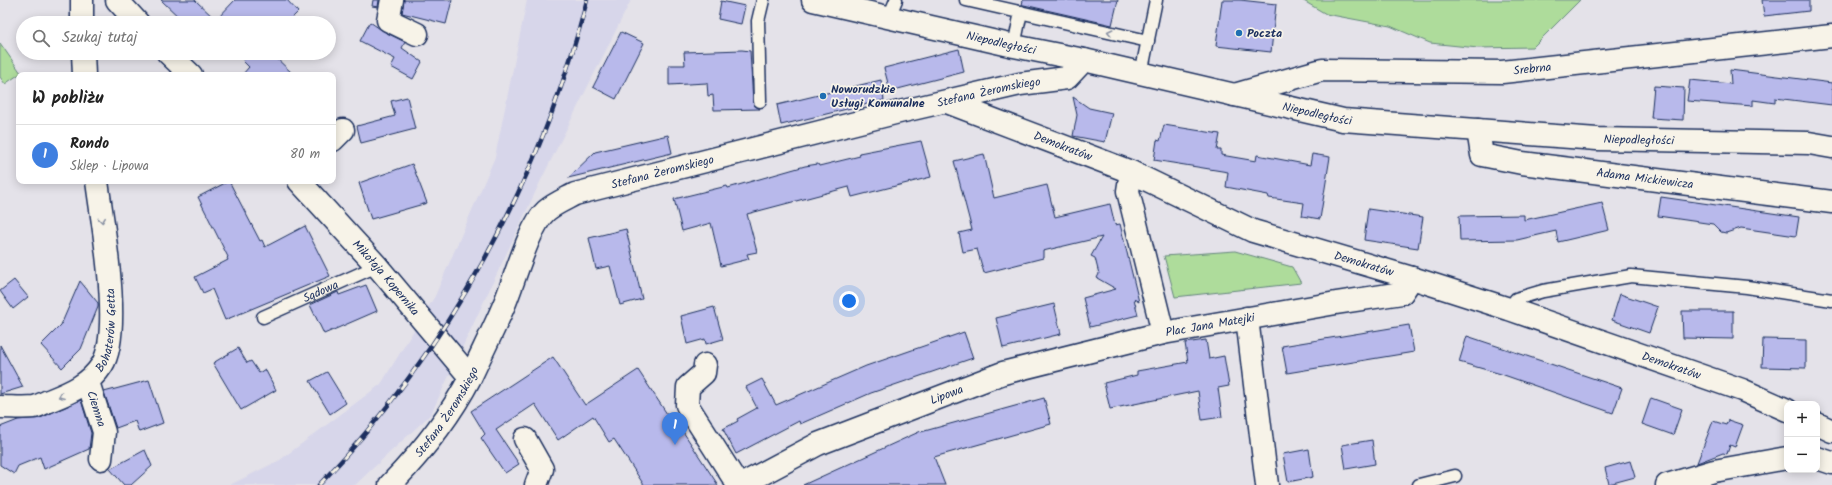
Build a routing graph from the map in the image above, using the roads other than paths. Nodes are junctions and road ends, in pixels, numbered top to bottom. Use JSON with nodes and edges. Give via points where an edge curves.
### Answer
{"nodes":[{"id":1,"x":82,"y":0,"type":"edge"},
{"id":2,"x":117,"y":0,"type":"edge"},
{"id":3,"x":392,"y":0,"type":"edge"},
{"id":4,"x":763,"y":0,"type":"edge"},
{"id":5,"x":813,"y":0,"type":"edge"},
{"id":6,"x":966,"y":0,"type":"edge"},
{"id":7,"x":1156,"y":0,"type":"edge"},
{"id":8,"x":892,"y":9,"type":"edge"},
{"id":9,"x":1022,"y":12,"type":"junction"},
{"id":10,"x":82,"y":16,"type":"edge"},
{"id":11,"x":132,"y":16,"type":"edge"},
{"id":12,"x":416,"y":34,"type":"dead end"},
{"id":13,"x":1832,"y":36,"type":"edge"},
{"id":14,"x":1148,"y":41,"type":"junction"},
{"id":15,"x":1014,"y":46,"type":"junction"},
{"id":16,"x":83,"y":60,"type":"edge"},
{"id":17,"x":175,"y":60,"type":"edge"},
{"id":18,"x":1084,"y":60,"type":"junction"},
{"id":19,"x":84,"y":72,"type":"edge"},
{"id":20,"x":188,"y":72,"type":"edge"},
{"id":21,"x":1141,"y":74,"type":"junction"},
{"id":22,"x":1234,"y":95,"type":"junction"},
{"id":23,"x":760,"y":101,"type":"dead end"},
{"id":24,"x":947,"y":102,"type":"junction"},
{"id":25,"x":1478,"y":130,"type":"junction"},
{"id":26,"x":1832,"y":147,"type":"edge"},
{"id":27,"x":1131,"y":172,"type":"junction"},
{"id":28,"x":97,"y":184,"type":"edge"},
{"id":29,"x":302,"y":184,"type":"edge"},
{"id":30,"x":1832,"y":202,"type":"edge"},
{"id":31,"x":377,"y":266,"type":"junction"},
{"id":32,"x":1412,"y":278,"type":"junction"},
{"id":33,"x":1832,"y":300,"type":"edge"},
{"id":34,"x":1509,"y":309,"type":"junction"},
{"id":35,"x":264,"y":317,"type":"dead end"},
{"id":36,"x":1247,"y":318,"type":"junction"},
{"id":37,"x":1163,"y":333,"type":"junction"},
{"id":38,"x":705,"y":365,"type":"dead end"},
{"id":39,"x":470,"y":377,"type":"junction"},
{"id":40,"x":88,"y":382,"type":"junction"},
{"id":41,"x":0,"y":407,"type":"edge"},
{"id":42,"x":1784,"y":409,"type":"edge"},
{"id":43,"x":1820,"y":425,"type":"edge"},
{"id":44,"x":1832,"y":431,"type":"edge"},
{"id":45,"x":525,"y":439,"type":"dead end"},
{"id":46,"x":101,"y":459,"type":"dead end"},
{"id":47,"x":1784,"y":459,"type":"edge"},
{"id":48,"x":1820,"y":459,"type":"edge"},
{"id":49,"x":1832,"y":463,"type":"edge"},
{"id":50,"x":1455,"y":476,"type":"dead end"},
{"id":51,"x":390,"y":485,"type":"edge"},
{"id":52,"x":536,"y":485,"type":"edge"},
{"id":53,"x":738,"y":485,"type":"edge"},
{"id":54,"x":741,"y":485,"type":"edge"},
{"id":55,"x":1267,"y":485,"type":"edge"},
{"id":56,"x":1419,"y":485,"type":"edge"},
{"id":57,"x":1667,"y":485,"type":"edge"}],
"edges":[{"from":1,"to":10,"type":"street"},
{"from":2,"to":11,"type":"street"},
{"from":3,"to":12,"type":"street","via":[[388,20]]},
{"from":4,"to":23,"type":"lane","via":[[758,21]]},
{"from":5,"to":8,"type":"street","name":"Niepodległości"},
{"from":6,"to":9,"type":"lane"},
{"from":7,"to":14,"type":"lane"},
{"from":8,"to":15,"type":"street","name":"Niepodległości"},
{"from":14,"to":9,"type":"lane","one_way":true},
{"from":9,"to":15,"type":"lane"},
{"from":13,"to":22,"type":"street","name":"Srebrna","via":[[1502,72],[1322,70]]},
{"from":14,"to":21,"type":"lane"},
{"from":15,"to":18,"type":"street","name":"Niepodległości"},
{"from":16,"to":19,"type":"street"},
{"from":17,"to":20,"type":"street"},
{"from":18,"to":21,"type":"street","name":"Niepodległości"},
{"from":18,"to":24,"type":"street","name":"Stefana Żeromskiego","via":[[1067,78],[1020,84]]},
{"from":21,"to":22,"type":"street","name":"Niepodległości"},
{"from":22,"to":25,"type":"street","name":"Niepodległości","via":[[1343,120]]},
{"from":24,"to":27,"type":"street","name":"Demokratów"},
{"from":24,"to":39,"type":"street","name":"Stefana Żeromskiego","via":[[575,194],[546,212],[532,233],[504,304]]},
{"from":25,"to":26,"type":"street","name":"Niepodległości","via":[[1597,140],[1809,144]]},
{"from":25,"to":30,"type":"street","name":"Adama Mickiewicza","via":[[1482,155]]},
{"from":27,"to":32,"type":"street","name":"Demokratów","via":[[1253,231]]},
{"from":27,"to":37,"type":"street","name":"Plac Jana Matejki","via":[[1128,191]]},
{"from":28,"to":40,"type":"street","name":"Bohaterów Getta","one_way":true,"via":[[109,277],[111,343],[103,364]]},
{"from":29,"to":31,"type":"street","name":"Mikołaja Kopernika"},
{"from":31,"to":35,"type":"lane","name":"Sądowa"},
{"from":31,"to":39,"type":"street","name":"Mikołaja Kopernika"},
{"from":32,"to":34,"type":"street","name":"Demokratów"},
{"from":32,"to":36,"type":"street","name":"Plac Jana Matejki","via":[[1402,293]]},
{"from":33,"to":34,"type":"lane","via":[[1746,287],[1631,276],[1543,291],[1516,299]]},
{"from":34,"to":42,"type":"street","name":"Demokratów","via":[[1742,390]]},
{"from":36,"to":37,"type":"street","name":"Plac Jana Matejki"},
{"from":36,"to":55,"type":"street"},
{"from":37,"to":54,"type":"street","name":"Lipowa","via":[[1003,373],[818,444]]},
{"from":38,"to":53,"type":"street","via":[[704,373],[688,387],[687,405]]},
{"from":39,"to":51,"type":"street","name":"Stefana Żeromskiego","via":[[446,418],[411,464]]},
{"from":40,"to":41,"type":"street","name":"Bohaterów Getta","one_way":true,"via":[[70,393],[34,407]]},
{"from":40,"to":46,"type":"street","name":"Ciemna","via":[[104,432]]},
{"from":43,"to":44,"type":"street"},
{"from":45,"to":52,"type":"street","via":[[542,469]]},
{"from":47,"to":57,"type":"street","via":[[1714,471]]},
{"from":48,"to":49,"type":"street"},
{"from":50,"to":56,"type":"lane"}]}
